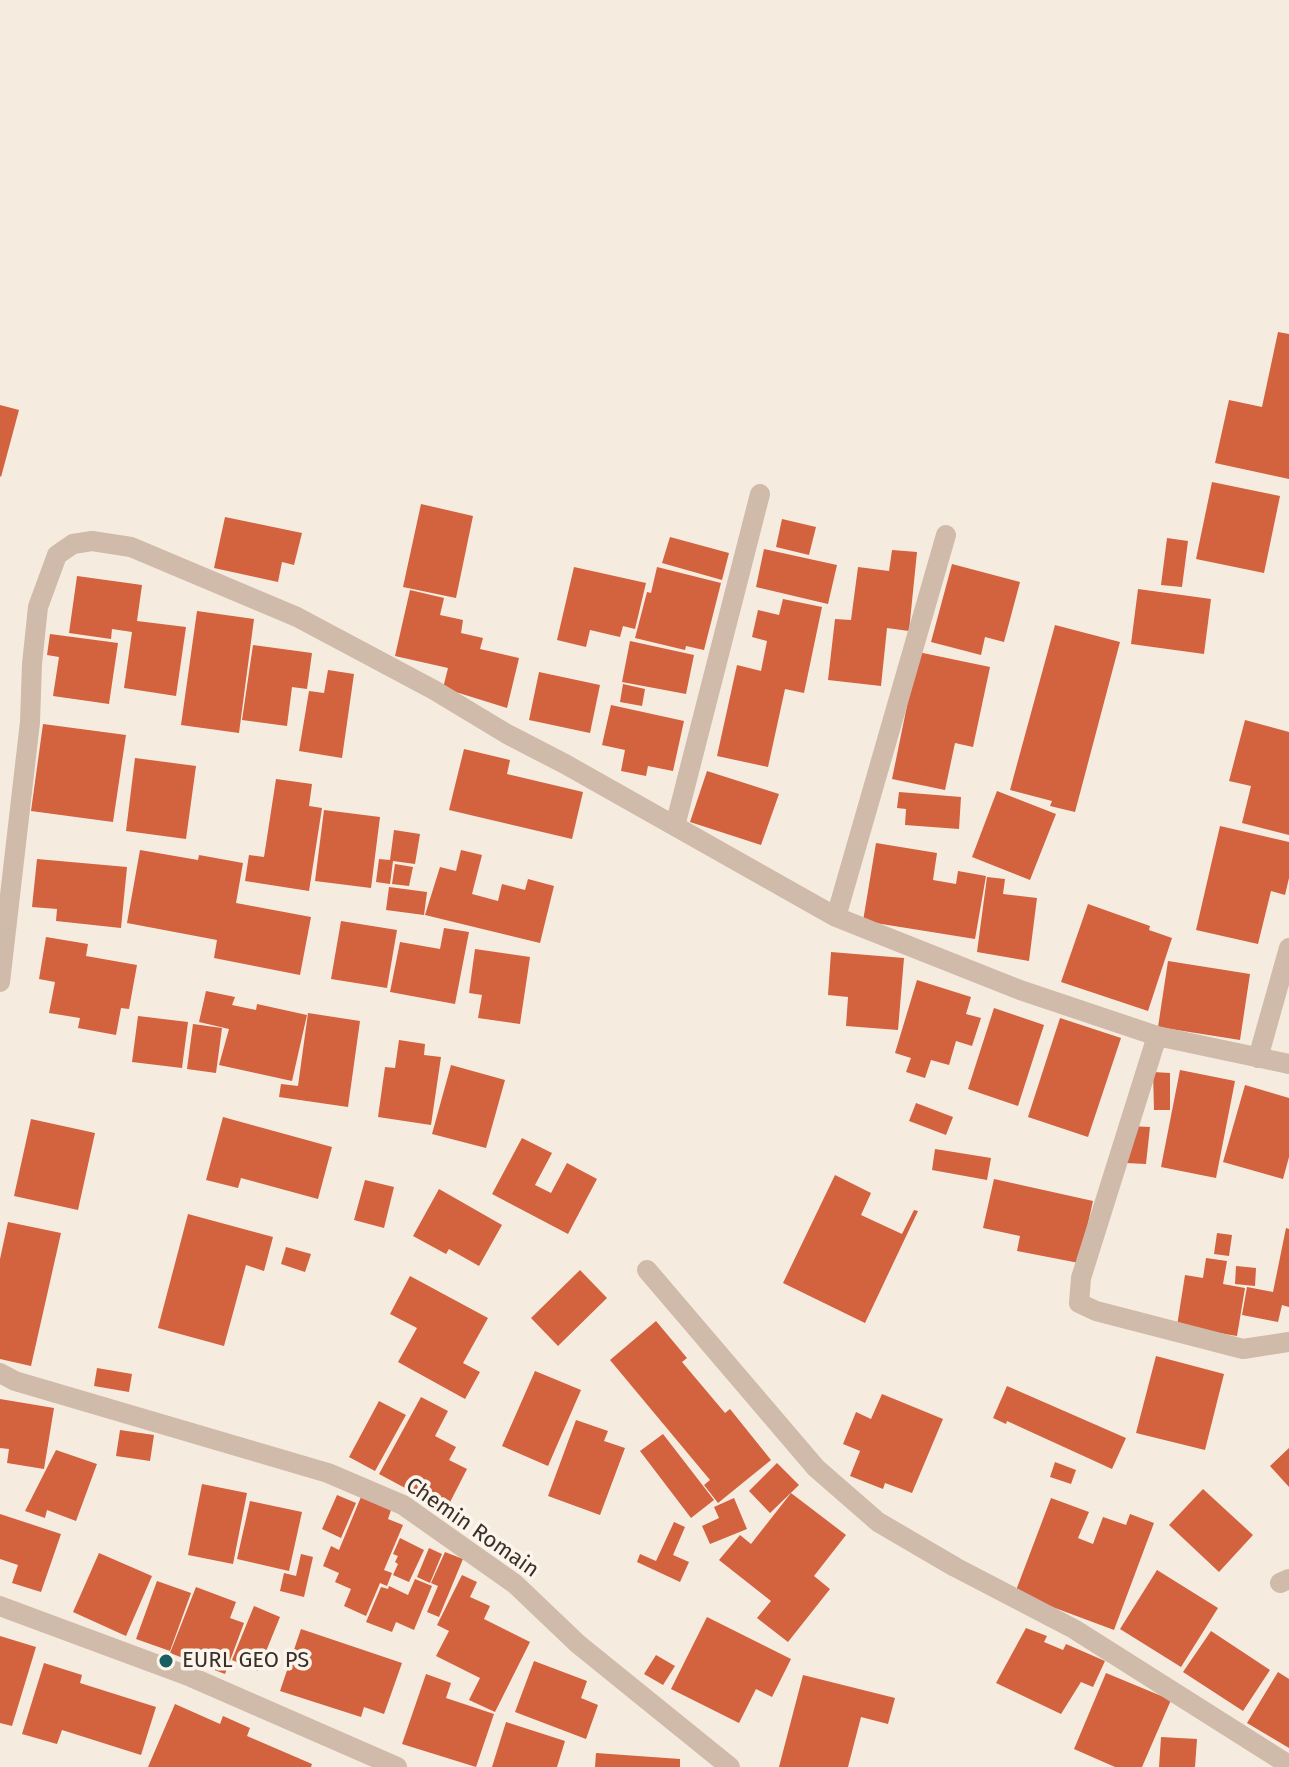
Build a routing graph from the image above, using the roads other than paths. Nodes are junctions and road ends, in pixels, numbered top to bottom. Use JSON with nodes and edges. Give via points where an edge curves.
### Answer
{"nodes":[{"id":1,"x":760,"y":494,"type":"dead end"},
{"id":2,"x":946,"y":535,"type":"dead end"},
{"id":3,"x":675,"y":826,"type":"junction"},
{"id":4,"x":836,"y":917,"type":"junction"},
{"id":5,"x":1289,"y":948,"type":"edge"},
{"id":6,"x":0,"y":982,"type":"edge"},
{"id":7,"x":1157,"y":1036,"type":"junction"},
{"id":8,"x":1258,"y":1058,"type":"junction"},
{"id":9,"x":1289,"y":1064,"type":"edge"},
{"id":10,"x":647,"y":1270,"type":"dead end"},
{"id":11,"x":1289,"y":1342,"type":"edge"},
{"id":12,"x":0,"y":1373,"type":"edge"},
{"id":13,"x":0,"y":1606,"type":"edge"},
{"id":14,"x":1289,"y":1765,"type":"edge"},
{"id":15,"x":397,"y":1767,"type":"edge"},
{"id":16,"x":730,"y":1767,"type":"edge"}],
"edges":[{"from":1,"to":3,"type":"street"},
{"from":2,"to":4,"type":"street"},
{"from":3,"to":4,"type":"street"},
{"from":3,"to":6,"type":"street","via":[[297,617],[131,547],[73,544],[57,555],[38,607]]},
{"from":4,"to":7,"type":"street","via":[[1020,990]]},
{"from":5,"to":8,"type":"street"},
{"from":7,"to":8,"type":"street"},
{"from":7,"to":11,"type":"street","via":[[1081,1278],[1079,1303],[1243,1349]]},
{"from":8,"to":9,"type":"street"},
{"from":10,"to":14,"type":"street","via":[[816,1468],[878,1522],[1074,1629]]},
{"from":12,"to":16,"type":"street","name":"Chemin Romain","via":[[328,1473],[403,1505],[515,1584],[578,1644]]},
{"from":13,"to":15,"type":"street","via":[[191,1677]]}]}
